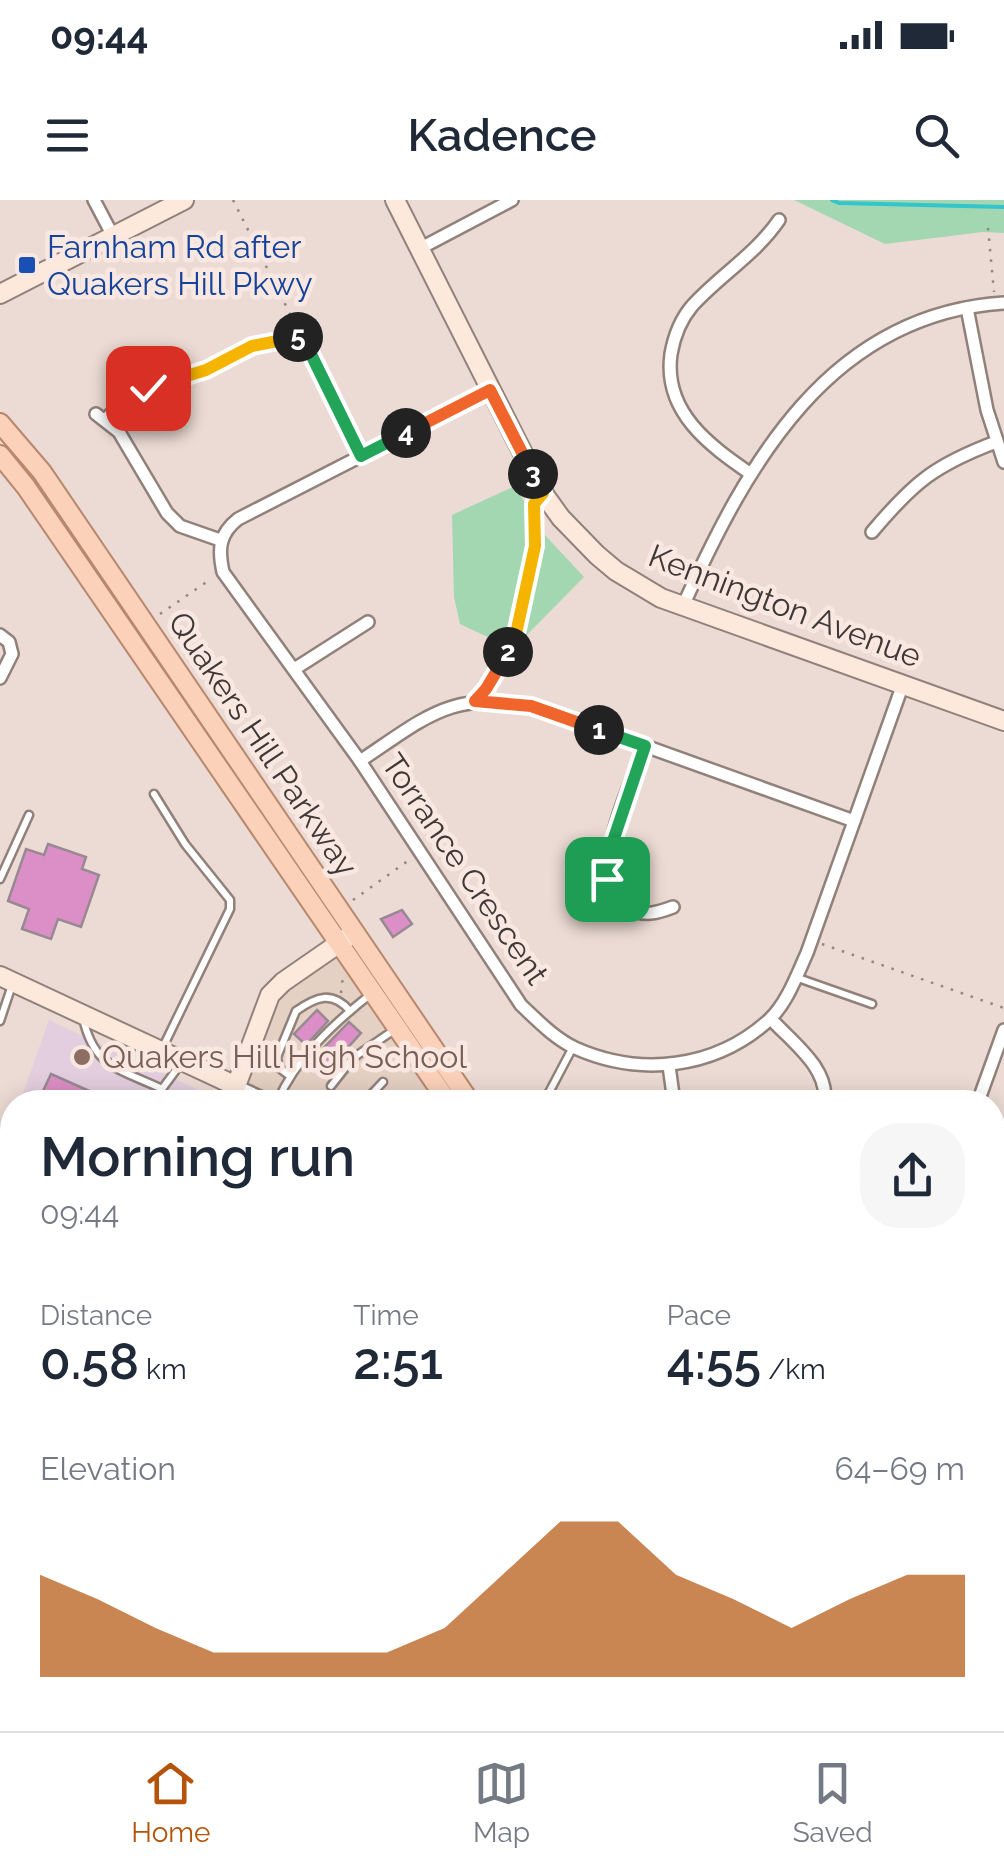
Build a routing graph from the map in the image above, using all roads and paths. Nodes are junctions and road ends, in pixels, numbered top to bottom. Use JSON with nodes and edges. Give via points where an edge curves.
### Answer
{"nodes":[{"id":1,"x":94,"y":200,"type":"edge"},
{"id":2,"x":184,"y":200,"type":"edge"},
{"id":3,"x":233,"y":200,"type":"edge"},
{"id":4,"x":395,"y":200,"type":"edge"},
{"id":5,"x":512,"y":200,"type":"edge"},
{"id":6,"x":779,"y":220,"type":"dead end"},
{"id":7,"x":988,"y":228,"type":"dead end"},
{"id":8,"x":113,"y":236,"type":"junction"},
{"id":9,"x":419,"y":249,"type":"junction"},
{"id":10,"x":0,"y":294,"type":"edge"},
{"id":11,"x":1000,"y":303,"type":"edge"},
{"id":12,"x":967,"y":308,"type":"junction"},
{"id":13,"x":302,"y":336,"type":"junction"},
{"id":14,"x":490,"y":390,"type":"junction"},
{"id":15,"x":0,"y":423,"type":"edge"},
{"id":16,"x":996,"y":442,"type":"junction"},
{"id":17,"x":0,"y":455,"type":"edge"},
{"id":18,"x":361,"y":456,"type":"junction"},
{"id":19,"x":1004,"y":462,"type":"edge"},
{"id":20,"x":751,"y":474,"type":"junction"},
{"id":21,"x":543,"y":493,"type":"junction"},
{"id":22,"x":872,"y":532,"type":"dead end"},
{"id":23,"x":220,"y":540,"type":"junction"},
{"id":24,"x":216,"y":576,"type":"dead end"},
{"id":25,"x":683,"y":606,"type":"junction"},
{"id":26,"x":154,"y":618,"type":"dead end"},
{"id":27,"x":368,"y":622,"type":"dead end"},
{"id":28,"x":0,"y":636,"type":"edge"},
{"id":29,"x":296,"y":668,"type":"junction"},
{"id":30,"x":0,"y":678,"type":"edge"},
{"id":31,"x":903,"y":684,"type":"junction"},
{"id":32,"x":475,"y":701,"type":"junction"},
{"id":33,"x":1004,"y":721,"type":"edge"},
{"id":34,"x":645,"y":746,"type":"junction"},
{"id":35,"x":360,"y":762,"type":"junction"},
{"id":36,"x":154,"y":794,"type":"dead end"},
{"id":37,"x":29,"y":816,"type":"dead end"},
{"id":38,"x":854,"y":821,"type":"junction"},
{"id":39,"x":422,"y":852,"type":"junction"},
{"id":40,"x":0,"y":879,"type":"edge"},
{"id":41,"x":348,"y":903,"type":"dead end"},
{"id":42,"x":673,"y":906,"type":"dead end"},
{"id":43,"x":355,"y":932,"type":"junction"},
{"id":44,"x":338,"y":944,"type":"junction"},
{"id":45,"x":824,"y":944,"type":"dead end"},
{"id":46,"x":338,"y":966,"type":"dead end"},
{"id":47,"x":796,"y":977,"type":"junction"},
{"id":48,"x":7,"y":979,"type":"edge"},
{"id":49,"x":372,"y":993,"type":"junction"},
{"id":50,"x":340,"y":1001,"type":"junction"},
{"id":51,"x":872,"y":1004,"type":"dead end"},
{"id":52,"x":1004,"y":1008,"type":"edge"},
{"id":53,"x":350,"y":1011,"type":"junction"},
{"id":54,"x":82,"y":1012,"type":"junction"},
{"id":55,"x":771,"y":1018,"type":"junction"},
{"id":56,"x":0,"y":1022,"type":"edge"},
{"id":57,"x":397,"y":1028,"type":"junction"},
{"id":58,"x":1003,"y":1035,"type":"edge"},
{"id":59,"x":572,"y":1047,"type":"junction"},
{"id":60,"x":162,"y":1051,"type":"junction"},
{"id":61,"x":183,"y":1061,"type":"junction"},
{"id":62,"x":669,"y":1066,"type":"junction"},
{"id":63,"x":290,"y":1076,"type":"junction"},
{"id":64,"x":382,"y":1082,"type":"dead end"},
{"id":65,"x":236,"y":1086,"type":"junction"},
{"id":66,"x":331,"y":1086,"type":"dead end"},
{"id":67,"x":246,"y":1090,"type":"edge"},
{"id":68,"x":281,"y":1090,"type":"edge"},
{"id":69,"x":375,"y":1090,"type":"edge"},
{"id":70,"x":440,"y":1090,"type":"edge"},
{"id":71,"x":462,"y":1090,"type":"edge"},
{"id":72,"x":550,"y":1090,"type":"edge"},
{"id":73,"x":672,"y":1090,"type":"edge"},
{"id":74,"x":825,"y":1090,"type":"edge"},
{"id":75,"x":982,"y":1090,"type":"edge"}],
"edges":[{"from":1,"to":8,"type":"street"},
{"from":2,"to":8,"type":"street"},
{"from":3,"to":13,"type":"path"},
{"from":4,"to":9,"type":"street","name":"Kennington Avenue"},
{"from":5,"to":9,"type":"street"},
{"from":6,"to":20,"type":"street","via":[[688,311],[670,363],[684,417]]},
{"from":7,"to":11,"type":"path"},
{"from":8,"to":10,"type":"street"},
{"from":9,"to":14,"type":"street","name":"Kennington Avenue"},
{"from":11,"to":12,"type":"street"},
{"from":12,"to":16,"type":"street"},
{"from":12,"to":20,"type":"street","via":[[897,332],[841,366],[788,418]]},
{"from":13,"to":18,"type":"street"},
{"from":13,"to":23,"type":"street","via":[[252,346],[206,370],[148,388],[100,417],[119,432],[180,526]]},
{"from":14,"to":18,"type":"street"},
{"from":14,"to":21,"type":"street","name":"Kennington Avenue"},
{"from":15,"to":43,"type":"main road","name":"Quakers Hill Parkway","via":[[42,472]]},
{"from":16,"to":19,"type":"street"},
{"from":16,"to":22,"type":"street","via":[[928,474]]},
{"from":17,"to":44,"type":"main road","name":"Quakers Hill Parkway"},
{"from":18,"to":23,"type":"street","via":[[238,518]]},
{"from":20,"to":25,"type":"street"},
{"from":21,"to":25,"type":"street","name":"Kennington Avenue","via":[[616,571]]},
{"from":21,"to":32,"type":"path","via":[[534,504],[535,546],[514,643]]},
{"from":23,"to":29,"type":"street","name":"Torrance Crescent","via":[[223,572]]},
{"from":24,"to":26,"type":"path"},
{"from":25,"to":31,"type":"street","name":"Kennington Avenue"},
{"from":27,"to":29,"type":"street"},
{"from":28,"to":30,"type":"street","via":[[12,654]]},
{"from":29,"to":35,"type":"street","name":"Torrance Crescent"},
{"from":31,"to":33,"type":"street","name":"Kennington Avenue"},
{"from":31,"to":38,"type":"street","name":"Torrance Crescent"},
{"from":32,"to":34,"type":"street","via":[[542,709]]},
{"from":32,"to":35,"type":"street","via":[[433,713]]},
{"from":34,"to":38,"type":"street"},
{"from":34,"to":42,"type":"street","via":[[610,850],[607,879],[630,910],[648,914]]},
{"from":35,"to":39,"type":"street","name":"Torrance Crescent"},
{"from":36,"to":60,"type":"lane","via":[[227,893],[230,909]]},
{"from":37,"to":40,"type":"lane"},
{"from":38,"to":47,"type":"street","name":"Torrance Crescent"},
{"from":39,"to":41,"type":"path"},
{"from":39,"to":59,"type":"street","name":"Torrance Crescent","via":[[520,1005]]},
{"from":43,"to":44,"type":"street"},
{"from":43,"to":71,"type":"main road","name":"Quakers Hill Parkway"},
{"from":44,"to":49,"type":"main road","name":"Quakers Hill Parkway"},
{"from":44,"to":65,"type":"street","via":[[270,995]]},
{"from":45,"to":52,"type":"path"},
{"from":46,"to":50,"type":"path","via":[[344,974]]},
{"from":47,"to":51,"type":"lane"},
{"from":47,"to":55,"type":"street","name":"Torrance Crescent"},
{"from":48,"to":54,"type":"street"},
{"from":48,"to":56,"type":"lane"},
{"from":49,"to":53,"type":"lane"},
{"from":49,"to":57,"type":"main road","name":"Quakers Hill Parkway"},
{"from":50,"to":53,"type":"lane"},
{"from":50,"to":63,"type":"lane","via":[[322,997],[296,1011],[278,1057]]},
{"from":53,"to":63,"type":"lane"},
{"from":54,"to":60,"type":"street"},
{"from":54,"to":61,"type":"lane","via":[[89,1044],[102,1060],[162,1089]]},
{"from":55,"to":62,"type":"street","name":"Torrance Crescent","via":[[708,1057]]},
{"from":55,"to":74,"type":"street","via":[[822,1075]]},
{"from":57,"to":66,"type":"lane","via":[[353,1058]]},
{"from":57,"to":70,"type":"main road","name":"Quakers Hill Parkway"},
{"from":58,"to":75,"type":"street"},
{"from":59,"to":62,"type":"street","name":"Torrance Crescent","via":[[619,1063]]},
{"from":59,"to":72,"type":"lane"},
{"from":60,"to":61,"type":"street"},
{"from":61,"to":65,"type":"street"},
{"from":62,"to":73,"type":"street"},
{"from":63,"to":68,"type":"lane"},
{"from":64,"to":69,"type":"lane"},
{"from":65,"to":67,"type":"street"}]}
